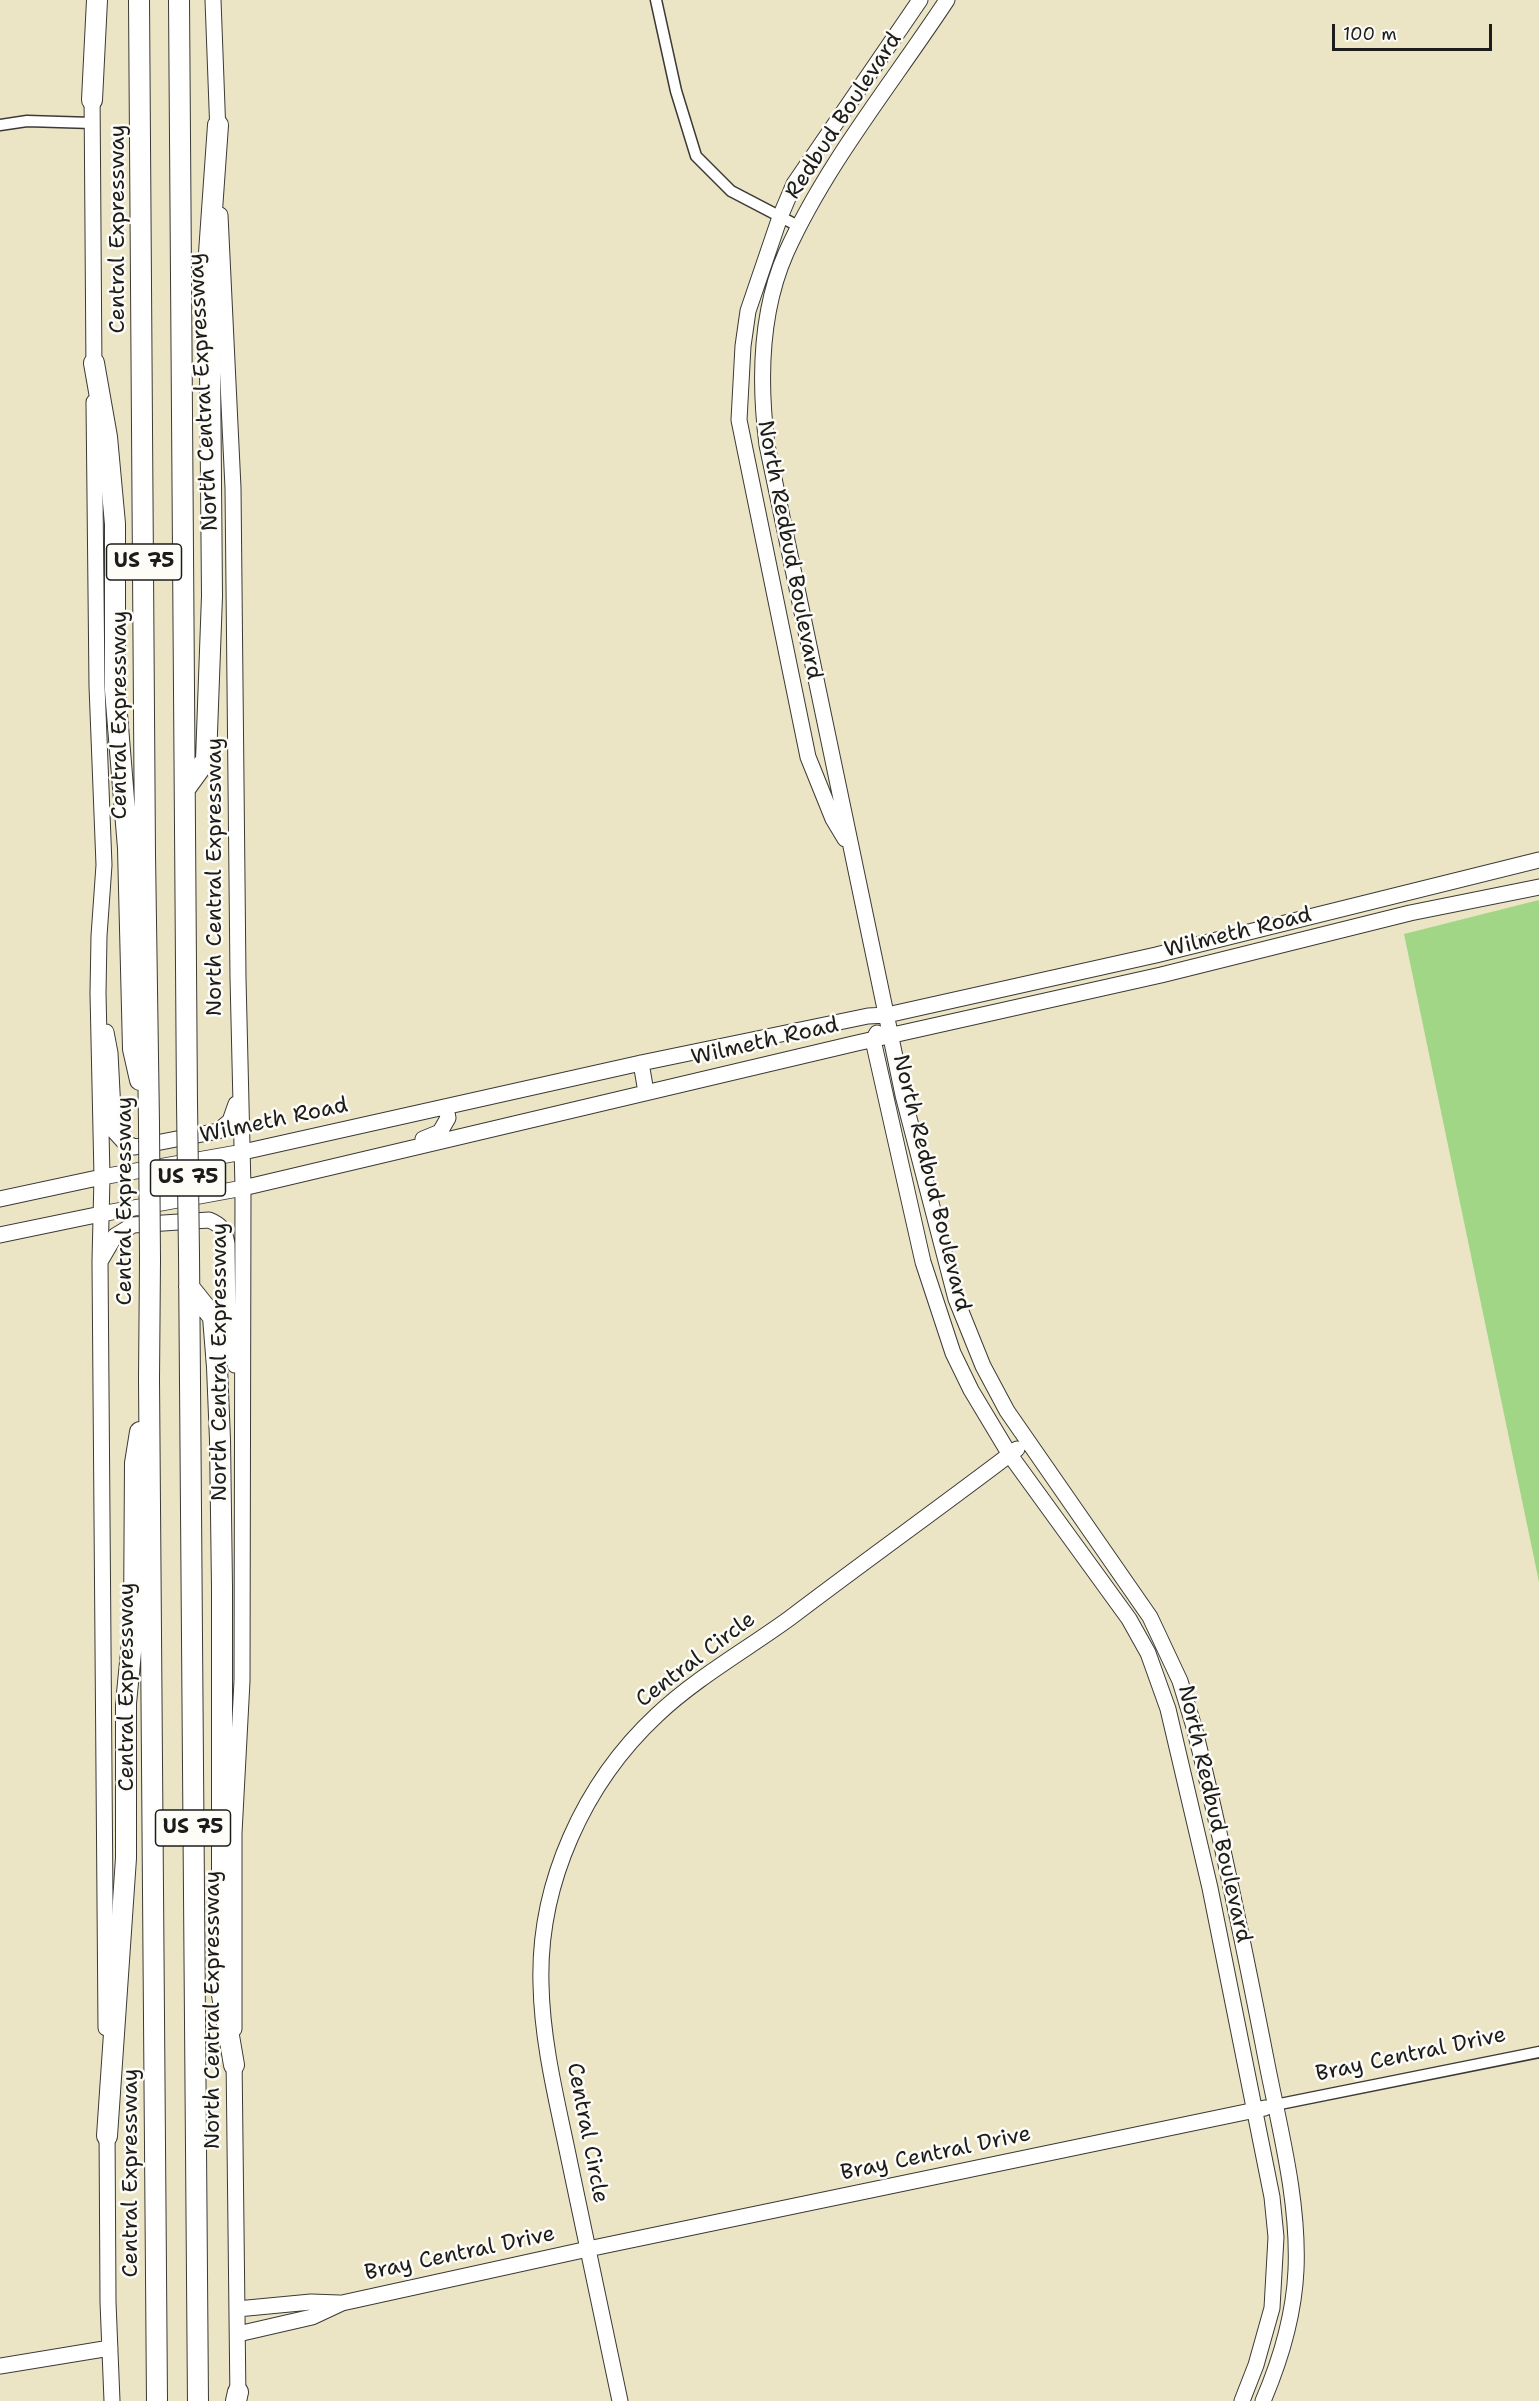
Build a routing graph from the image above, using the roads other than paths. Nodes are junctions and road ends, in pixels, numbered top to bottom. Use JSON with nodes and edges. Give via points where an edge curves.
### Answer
{"nodes":[{"id":1,"x":90,"y":0,"type":"edge"},
{"id":2,"x":97,"y":0,"type":"edge"},
{"id":3,"x":139,"y":0,"type":"edge"},
{"id":4,"x":179,"y":0,"type":"edge"},
{"id":5,"x":213,"y":0,"type":"edge"},
{"id":6,"x":656,"y":0,"type":"edge"},
{"id":7,"x":920,"y":0,"type":"edge"},
{"id":8,"x":947,"y":0,"type":"edge"},
{"id":9,"x":92,"y":100,"type":"junction"},
{"id":10,"x":92,"y":123,"type":"junction"},
{"id":11,"x":0,"y":125,"type":"edge"},
{"id":12,"x":218,"y":125,"type":"junction"},
{"id":13,"x":780,"y":218,"type":"junction"},
{"id":14,"x":800,"y":227,"type":"junction"},
{"id":15,"x":94,"y":363,"type":"junction"},
{"id":16,"x":185,"y":789,"type":"junction"},
{"id":17,"x":852,"y":849,"type":"junction"},
{"id":18,"x":1539,"y":860,"type":"edge"},
{"id":19,"x":1539,"y":887,"type":"edge"},
{"id":20,"x":1357,"y":905,"type":"junction"},
{"id":21,"x":1362,"y":925,"type":"junction"},
{"id":22,"x":98,"y":993,"type":"junction"},
{"id":23,"x":887,"y":1015,"type":"junction"},
{"id":24,"x":891,"y":1036,"type":"junction"},
{"id":25,"x":873,"y":1040,"type":"junction"},
{"id":26,"x":641,"y":1064,"type":"junction"},
{"id":27,"x":646,"y":1092,"type":"junction"},
{"id":28,"x":240,"y":1095,"type":"junction"},
{"id":29,"x":446,"y":1107,"type":"junction"},
{"id":30,"x":149,"y":1125,"type":"junction"},
{"id":31,"x":243,"y":1152,"type":"junction"},
{"id":32,"x":320,"y":1169,"type":"junction"},
{"id":33,"x":102,"y":1177,"type":"junction"},
{"id":34,"x":243,"y":1188,"type":"junction"},
{"id":35,"x":0,"y":1199,"type":"edge"},
{"id":36,"x":101,"y":1214,"type":"junction"},
{"id":37,"x":0,"y":1235,"type":"edge"},
{"id":38,"x":100,"y":1261,"type":"junction"},
{"id":39,"x":189,"y":1287,"type":"junction"},
{"id":40,"x":149,"y":1378,"type":"junction"},
{"id":41,"x":241,"y":1403,"type":"junction"},
{"id":42,"x":1027,"y":1442,"type":"junction"},
{"id":43,"x":1010,"y":1455,"type":"junction"},
{"id":44,"x":1170,"y":1658,"type":"junction"},
{"id":45,"x":1153,"y":1665,"type":"junction"},
{"id":46,"x":1232,"y":1896,"type":"junction"},
{"id":47,"x":1212,"y":1901,"type":"junction"},
{"id":48,"x":1539,"y":2052,"type":"edge"},
{"id":49,"x":234,"y":2065,"type":"junction"},
{"id":50,"x":1275,"y":2105,"type":"junction"},
{"id":51,"x":1256,"y":2110,"type":"junction"},
{"id":52,"x":107,"y":2136,"type":"junction"},
{"id":53,"x":588,"y":2249,"type":"junction"},
{"id":54,"x":342,"y":2303,"type":"junction"},
{"id":55,"x":237,"y":2309,"type":"junction"},
{"id":56,"x":238,"y":2334,"type":"junction"},
{"id":57,"x":110,"y":2348,"type":"junction"},
{"id":58,"x":0,"y":2366,"type":"edge"},
{"id":59,"x":237,"y":2398,"type":"edge"},
{"id":60,"x":112,"y":2401,"type":"edge"},
{"id":61,"x":157,"y":2401,"type":"edge"},
{"id":62,"x":198,"y":2401,"type":"edge"},
{"id":63,"x":620,"y":2401,"type":"edge"},
{"id":64,"x":1242,"y":2401,"type":"edge"},
{"id":65,"x":1263,"y":2401,"type":"edge"}],
"edges":[{"from":1,"to":9,"type":"main road"},
{"from":2,"to":9,"type":"highway"},
{"from":3,"to":30,"type":"highway","name":"Central Expressway","number":"US 75"},
{"from":4,"to":16,"type":"highway","number":"US 75"},
{"from":5,"to":12,"type":"main road","name":"North Central Expressway"},
{"from":6,"to":13,"type":"street","via":[[676,92],[696,156],[731,191]]},
{"from":7,"to":13,"type":"main road","name":"Redbud Boulevard","via":[[804,168]]},
{"from":8,"to":14,"type":"main road","name":"Redbud Boulevard","via":[[829,173]]},
{"from":9,"to":10,"type":"main road"},
{"from":10,"to":11,"type":"street"},
{"from":10,"to":15,"type":"main road"},
{"from":12,"to":16,"type":"highway","via":[[208,253],[212,596],[206,760]]},
{"from":12,"to":28,"type":"main road","name":"North Central Expressway","via":[[220,253],[233,488]]},
{"from":13,"to":14,"type":"street"},
{"from":13,"to":17,"type":"main road","name":"North Redbud Boulevard","via":[[748,311],[739,420],[808,757],[833,819]]},
{"from":14,"to":17,"type":"main road","name":"North Redbud Boulevard","via":[[786,254],[770,308],[764,349],[764,419],[781,520]]},
{"from":15,"to":22,"type":"main road","via":[[97,686],[104,865]]},
{"from":15,"to":30,"type":"highway","via":[[115,524],[115,690],[128,848],[133,1049]]},
{"from":16,"to":39,"type":"highway","number":"US 75","bridge":true},
{"from":17,"to":23,"type":"main road","name":"North Redbud Boulevard"},
{"from":18,"to":20,"type":"main road","name":"Wilmeth Road"},
{"from":19,"to":21,"type":"main road","name":"Wilmeth Road"},
{"from":20,"to":21,"type":"main road"},
{"from":20,"to":23,"type":"main road","name":"Wilmeth Road","via":[[1156,956]]},
{"from":21,"to":24,"type":"main road","name":"Wilmeth Road"},
{"from":22,"to":28,"type":"main road","via":[[110,1053],[114,1131],[125,1143],[135,1148],[218,1131],[230,1121]]},
{"from":22,"to":33,"type":"main road"},
{"from":23,"to":24,"type":"main road","name":"North Redbud Boulevard"},
{"from":23,"to":25,"type":"main road","name":"North Redbud Boulevard"},
{"from":23,"to":26,"type":"main road","name":"Wilmeth Road"},
{"from":24,"to":25,"type":"main road","name":"Wilmeth Road"},
{"from":24,"to":42,"type":"main road","name":"North Redbud Boulevard","via":[[956,1299],[983,1366]]},
{"from":25,"to":27,"type":"main road","name":"Wilmeth Road"},
{"from":25,"to":43,"type":"main road","name":"North Redbud Boulevard","via":[[932,1296],[946,1338]]},
{"from":26,"to":27,"type":"main road"},
{"from":26,"to":29,"type":"main road","name":"Wilmeth Road"},
{"from":27,"to":32,"type":"main road","name":"Wilmeth Road"},
{"from":28,"to":31,"type":"main road","name":"North Central Expressway"},
{"from":29,"to":31,"type":"main road","name":"Wilmeth Road"},
{"from":29,"to":32,"type":"main road","via":[[448,1118],[441,1132],[354,1154]]},
{"from":30,"to":40,"type":"highway","name":"Central Expressway","number":"US 75","bridge":true},
{"from":31,"to":33,"type":"main road","name":"Wilmeth Road"},
{"from":31,"to":34,"type":"main road","name":"North Central Expressway"},
{"from":32,"to":34,"type":"main road","name":"Wilmeth Road"},
{"from":33,"to":35,"type":"main road","name":"Wilmeth Road"},
{"from":33,"to":36,"type":"main road"},
{"from":34,"to":36,"type":"main road","name":"Wilmeth Road"},
{"from":34,"to":41,"type":"main road","name":"North Central Expressway"},
{"from":36,"to":37,"type":"main road","name":"Wilmeth Road"},
{"from":36,"to":38,"type":"main road"},
{"from":38,"to":41,"type":"main road","via":[[115,1236],[133,1226],[209,1220],[219,1224],[227,1244],[228,1325]]},
{"from":38,"to":52,"type":"main road"},
{"from":39,"to":49,"type":"highway","via":[[213,1317],[216,1367],[222,1587],[222,1995]]},
{"from":39,"to":62,"type":"highway","number":"US 75"},
{"from":40,"to":52,"type":"highway","via":[[135,1463],[134,1623],[126,1703],[126,1858]]},
{"from":40,"to":61,"type":"highway","name":"Central Expressway","number":"US 75"},
{"from":41,"to":49,"type":"main road","name":"North Central Expressway","via":[[242,1681],[234,1833]]},
{"from":42,"to":43,"type":"main road","name":"Central Circle"},
{"from":42,"to":44,"type":"main road","name":"North Redbud Boulevard","via":[[1142,1605]]},
{"from":43,"to":45,"type":"main road","name":"North Redbud Boulevard","via":[[1120,1605]]},
{"from":43,"to":53,"type":"main road","name":"Central Circle","via":[[657,1715],[613,1763],[574,1829],[549,1902],[540,1982],[545,2034]]},
{"from":44,"to":45,"type":"main road"},
{"from":44,"to":46,"type":"main road","name":"North Redbud Boulevard","via":[[1190,1711]]},
{"from":45,"to":47,"type":"main road","name":"North Redbud Boulevard","via":[[1176,1737]]},
{"from":46,"to":47,"type":"main road"},
{"from":46,"to":50,"type":"main road","name":"North Redbud Boulevard"},
{"from":47,"to":51,"type":"main road","name":"North Redbud Boulevard"},
{"from":48,"to":50,"type":"street","name":"Bray Central Drive"},
{"from":49,"to":55,"type":"main road","name":"North Central Expressway"},
{"from":50,"to":51,"type":"main road","name":"Bray Central Drive"},
{"from":50,"to":65,"type":"main road","name":"North Redbud Boulevard","via":[[1294,2215],[1296,2269],[1284,2345]]},
{"from":51,"to":53,"type":"main road","name":"Bray Central Drive"},
{"from":51,"to":64,"type":"main road","name":"North Redbud Boulevard","via":[[1272,2197],[1275,2268],[1268,2325]]},
{"from":52,"to":57,"type":"main road"},
{"from":53,"to":54,"type":"main road","name":"Bray Central Drive"},
{"from":53,"to":63,"type":"main road","name":"Central Circle"},
{"from":54,"to":55,"type":"main road","name":"Bray Central Drive"},
{"from":54,"to":56,"type":"main road","name":"Bray Central Drive","via":[[312,2317]]},
{"from":55,"to":56,"type":"main road","name":"North Central Expressway"},
{"from":56,"to":59,"type":"main road","name":"North Central Expressway"},
{"from":57,"to":58,"type":"main road"},
{"from":57,"to":60,"type":"main road"}]}
